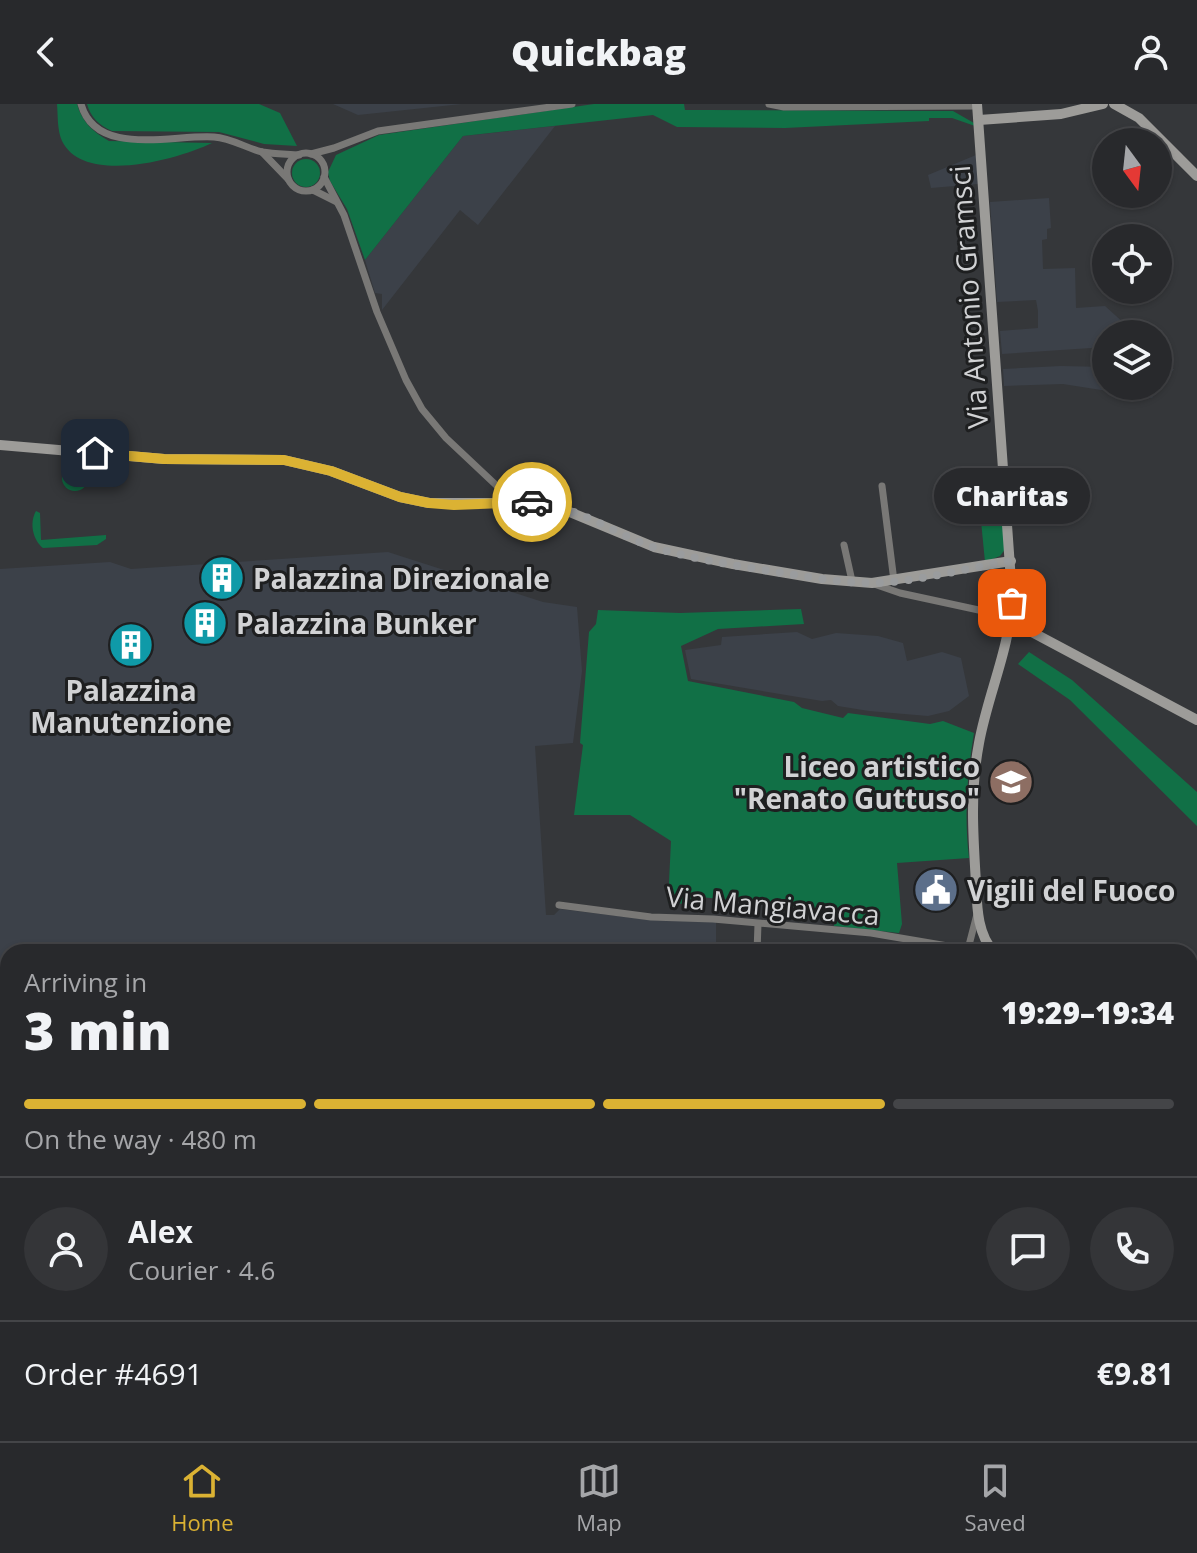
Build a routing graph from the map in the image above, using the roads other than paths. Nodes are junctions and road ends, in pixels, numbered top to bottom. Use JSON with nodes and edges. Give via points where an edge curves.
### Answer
{"nodes":[{"id":1,"x":81,"y":104,"type":"edge"},
{"id":2,"x":572,"y":104,"type":"edge"},
{"id":3,"x":769,"y":104,"type":"edge"},
{"id":4,"x":1103,"y":104,"type":"edge"},
{"id":5,"x":1114,"y":104,"type":"edge"},
{"id":6,"x":978,"y":105,"type":"edge"},
{"id":7,"x":979,"y":120,"type":"junction"},
{"id":8,"x":334,"y":148,"type":"junction"},
{"id":9,"x":262,"y":152,"type":"junction"},
{"id":10,"x":311,"y":154,"type":"junction"},
{"id":11,"x":299,"y":155,"type":"junction"},
{"id":12,"x":324,"y":166,"type":"junction"},
{"id":13,"x":1197,"y":176,"type":"edge"},
{"id":14,"x":324,"y":177,"type":"junction"},
{"id":15,"x":288,"y":179,"type":"junction"},
{"id":16,"x":313,"y":190,"type":"junction"},
{"id":17,"x":335,"y":201,"type":"junction"},
{"id":18,"x":0,"y":448,"type":"edge"},
{"id":19,"x":497,"y":486,"type":"junction"},
{"id":20,"x":882,"y":486,"type":"dead end"},
{"id":21,"x":1006,"y":491,"type":"junction"},
{"id":22,"x":946,"y":497,"type":"dead end"},
{"id":23,"x":548,"y":503,"type":"junction"},
{"id":24,"x":487,"y":504,"type":"junction"},
{"id":25,"x":844,"y":545,"type":"dead end"},
{"id":26,"x":1011,"y":561,"type":"junction"},
{"id":27,"x":852,"y":581,"type":"junction"},
{"id":28,"x":894,"y":581,"type":"junction"},
{"id":29,"x":872,"y":583,"type":"junction"},
{"id":30,"x":1008,"y":617,"type":"junction"},
{"id":31,"x":1197,"y":720,"type":"edge"},
{"id":32,"x":559,"y":905,"type":"dead end"},
{"id":33,"x":978,"y":912,"type":"junction"},
{"id":34,"x":758,"y":924,"type":"junction"},
{"id":35,"x":757,"y":944,"type":"edge"},
{"id":36,"x":938,"y":944,"type":"edge"},
{"id":37,"x":969,"y":944,"type":"edge"},
{"id":38,"x":987,"y":944,"type":"edge"}],
"edges":[{"from":1,"to":9,"type":"street","via":[[93,126],[110,137],[215,137]]},
{"from":2,"to":8,"type":"street","via":[[394,128]]},
{"from":3,"to":6,"type":"street"},
{"from":4,"to":7,"type":"main road","via":[[1061,114]]},
{"from":5,"to":13,"type":"main road","via":[[1139,118]]},
{"from":6,"to":7,"type":"main road","name":"Via Antonio Gramsci"},
{"from":7,"to":21,"type":"main road","name":"Via Antonio Gramsci"},
{"from":8,"to":10,"type":"street"},
{"from":8,"to":12,"type":"street"},
{"from":9,"to":11,"type":"street"},
{"from":9,"to":15,"type":"street"},
{"from":10,"to":11,"type":"street"},
{"from":10,"to":12,"type":"street"},
{"from":11,"to":15,"type":"street","via":[[290,162]]},
{"from":12,"to":14,"type":"street"},
{"from":14,"to":16,"type":"street"},
{"from":14,"to":17,"type":"street"},
{"from":15,"to":16,"type":"street","via":[[296,188]]},
{"from":16,"to":17,"type":"street"},
{"from":17,"to":19,"type":"street","via":[[377,312],[422,409]]},
{"from":18,"to":24,"type":"main road","via":[[284,460],[413,500]]},
{"from":19,"to":23,"type":"street","via":[[515,486]]},
{"from":19,"to":24,"type":"street"},
{"from":20,"to":28,"type":"street"},
{"from":21,"to":22,"type":"street"},
{"from":21,"to":26,"type":"main road","name":"Via Antonio Gramsci"},
{"from":23,"to":24,"type":"main road"},
{"from":23,"to":27,"type":"main road","via":[[665,550]]},
{"from":25,"to":27,"type":"street"},
{"from":26,"to":28,"type":"main road"},
{"from":26,"to":30,"type":"main road","name":"Via Antonio Gramsci"},
{"from":27,"to":29,"type":"main road"},
{"from":28,"to":29,"type":"main road"},
{"from":29,"to":30,"type":"street"},
{"from":30,"to":31,"type":"main road"},
{"from":30,"to":33,"type":"main road","name":"Via Antonio Gramsci","via":[[974,775]]},
{"from":32,"to":34,"type":"street","name":"Via Mangiavacca"},
{"from":33,"to":37,"type":"street","name":"Via Antonio Gramsci"},
{"from":33,"to":38,"type":"main road","name":"Via Antonio Gramsci"},
{"from":34,"to":35,"type":"street"},
{"from":34,"to":36,"type":"street","name":"Via Mangiavacca"}]}
